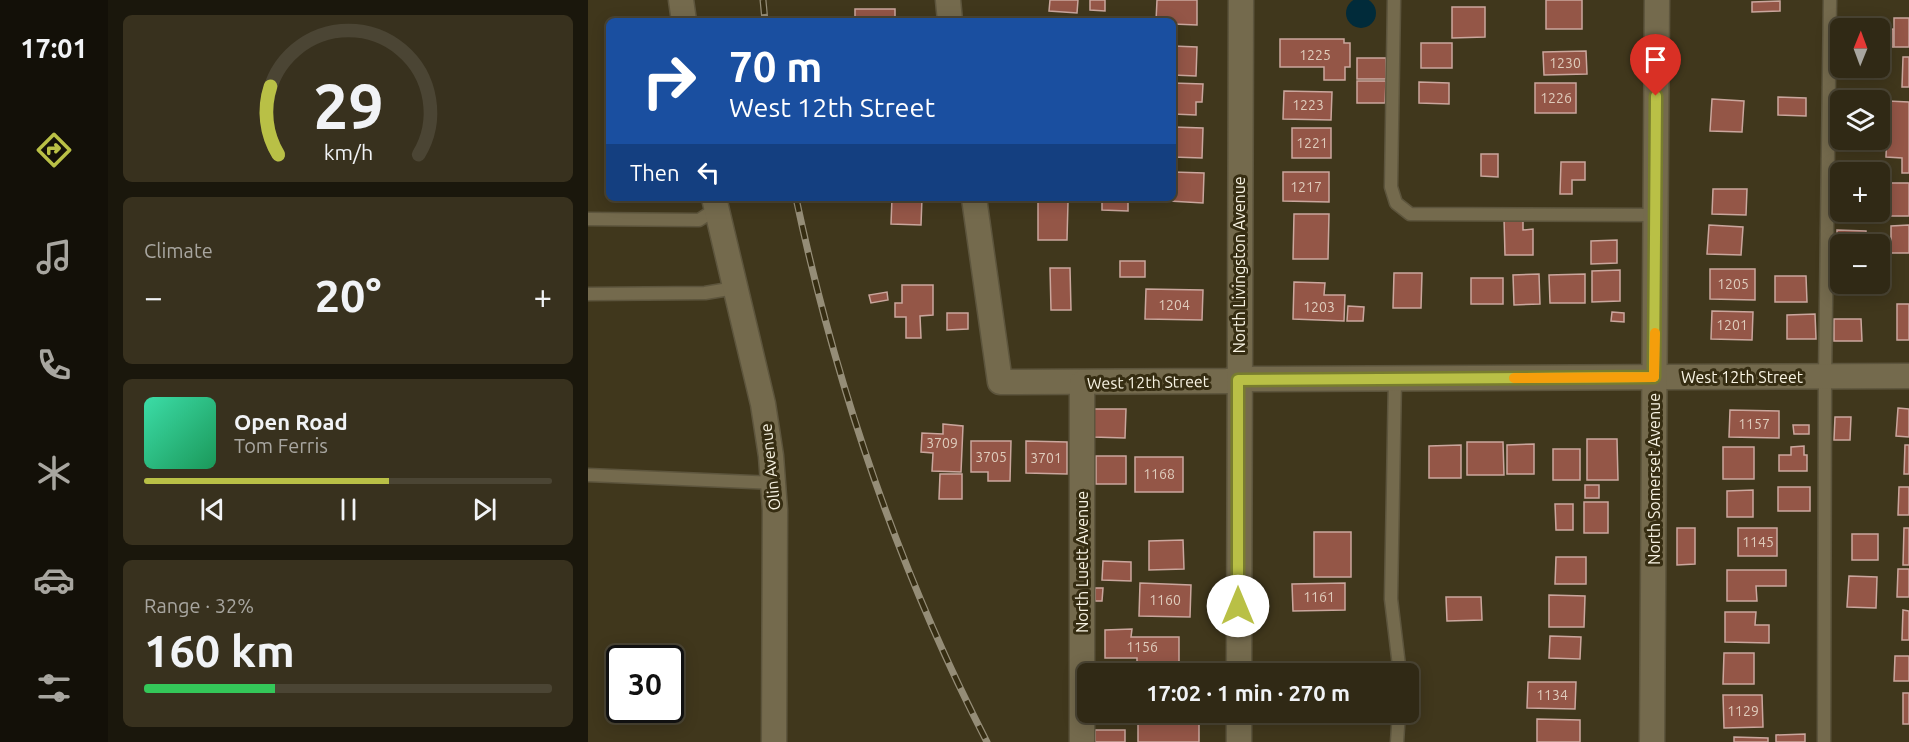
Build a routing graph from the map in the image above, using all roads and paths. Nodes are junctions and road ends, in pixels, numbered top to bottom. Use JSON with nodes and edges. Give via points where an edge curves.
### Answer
{"nodes":[{"id":1,"x":681,"y":0,"type":"edge"},
{"id":2,"x":948,"y":0,"type":"edge"},
{"id":3,"x":1241,"y":0,"type":"edge"},
{"id":4,"x":1394,"y":0,"type":"edge"},
{"id":5,"x":1657,"y":0,"type":"edge"},
{"id":6,"x":1830,"y":0,"type":"edge"},
{"id":7,"x":684,"y":18,"type":"edge"},
{"id":8,"x":950,"y":18,"type":"edge"},
{"id":9,"x":974,"y":201,"type":"edge"},
{"id":10,"x":715,"y":203,"type":"edge"},
{"id":11,"x":1656,"y":215,"type":"junction"},
{"id":12,"x":588,"y":219,"type":"edge"},
{"id":13,"x":735,"y":288,"type":"junction"},
{"id":14,"x":588,"y":294,"type":"edge"},
{"id":15,"x":1825,"y":376,"type":"junction"},
{"id":16,"x":1909,"y":376,"type":"edge"},
{"id":17,"x":1654,"y":377,"type":"junction"},
{"id":18,"x":1395,"y":378,"type":"junction"},
{"id":19,"x":1238,"y":380,"type":"junction"},
{"id":20,"x":1082,"y":383,"type":"junction"},
{"id":21,"x":588,"y":475,"type":"edge"},
{"id":22,"x":774,"y":483,"type":"junction"},
{"id":23,"x":1239,"y":663,"type":"edge"},
{"id":24,"x":1399,"y":663,"type":"edge"},
{"id":25,"x":1239,"y":723,"type":"edge"},
{"id":26,"x":1398,"y":723,"type":"edge"},
{"id":27,"x":774,"y":742,"type":"edge"},
{"id":28,"x":1082,"y":742,"type":"edge"},
{"id":29,"x":1239,"y":742,"type":"edge"},
{"id":30,"x":1397,"y":742,"type":"edge"},
{"id":31,"x":1652,"y":742,"type":"edge"},
{"id":32,"x":1824,"y":742,"type":"edge"}],
"edges":[{"from":1,"to":7,"type":"street"},
{"from":2,"to":8,"type":"street"},
{"from":3,"to":19,"type":"street","name":"North Livingston Avenue"},
{"from":4,"to":11,"type":"lane","via":[[1391,187],[1396,203],[1410,214]]},
{"from":5,"to":11,"type":"street","name":"North Somerset Avenue"},
{"from":6,"to":15,"type":"lane"},
{"from":9,"to":20,"type":"street","name":"West 12th Street","via":[[1000,382]]},
{"from":10,"to":12,"type":"lane","via":[[699,220]]},
{"from":10,"to":13,"type":"street","name":"Olin Avenue"},
{"from":11,"to":17,"type":"street","name":"North Somerset Avenue"},
{"from":13,"to":14,"type":"lane","via":[[705,293]]},
{"from":13,"to":22,"type":"street","name":"Olin Avenue","via":[[763,404]]},
{"from":15,"to":16,"type":"street","name":"West 12th Street"},
{"from":15,"to":17,"type":"street","name":"West 12th Street"},
{"from":15,"to":32,"type":"lane"},
{"from":17,"to":18,"type":"street","name":"West 12th Street"},
{"from":17,"to":31,"type":"street","name":"North Somerset Avenue"},
{"from":18,"to":19,"type":"street","name":"West 12th Street"},
{"from":18,"to":24,"type":"lane","via":[[1391,599]]},
{"from":19,"to":20,"type":"street","name":"West 12th Street"},
{"from":19,"to":23,"type":"street","name":"North Livingston Avenue"},
{"from":20,"to":28,"type":"street","name":"North Luett Avenue"},
{"from":21,"to":22,"type":"lane"},
{"from":22,"to":27,"type":"street","name":"Olin Avenue"},
{"from":25,"to":29,"type":"street"},
{"from":26,"to":30,"type":"lane"}]}
